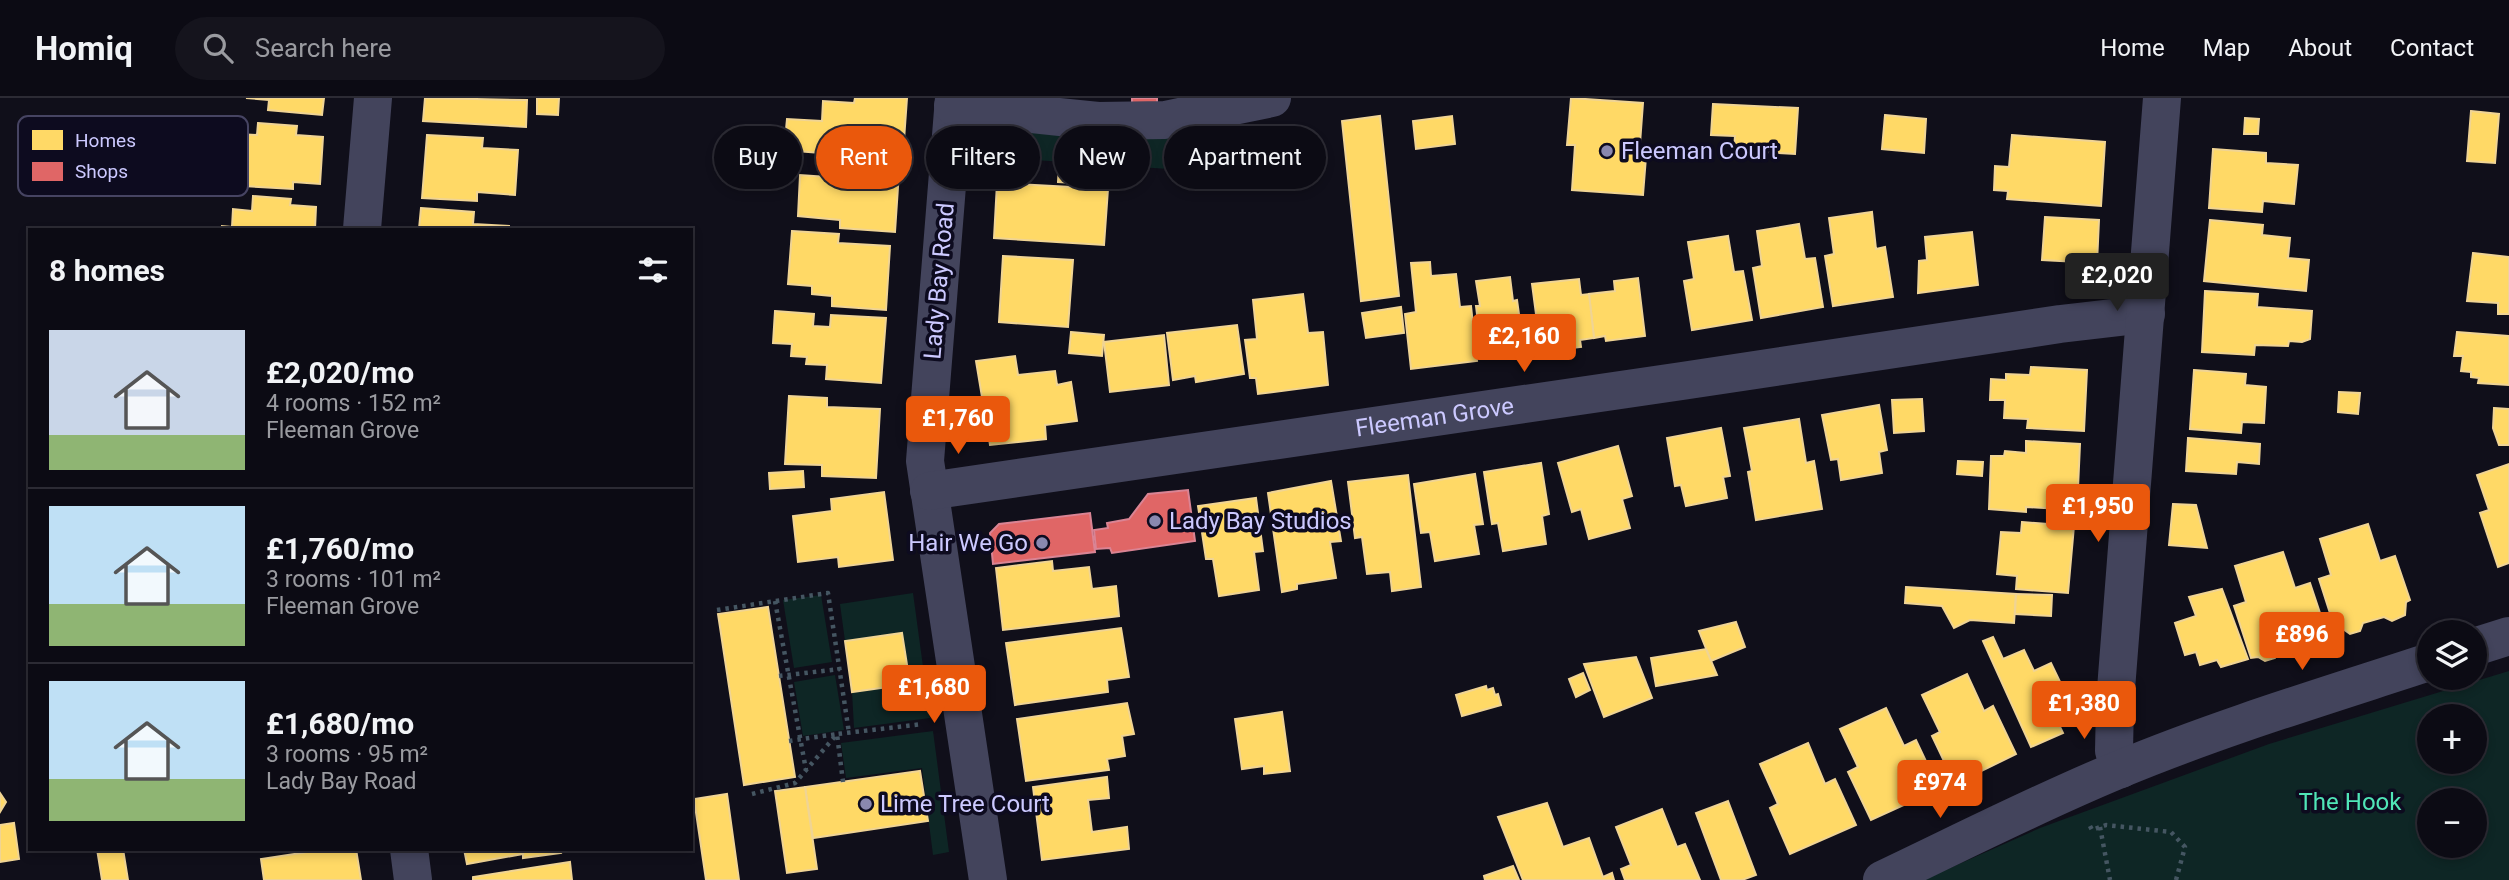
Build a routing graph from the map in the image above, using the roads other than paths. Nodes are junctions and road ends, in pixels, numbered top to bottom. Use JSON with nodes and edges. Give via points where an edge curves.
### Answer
{"nodes":[{"id":1,"x":373,"y":98,"type":"edge"},
{"id":2,"x":1272,"y":98,"type":"edge"},
{"id":3,"x":2162,"y":98,"type":"edge"},
{"id":4,"x":954,"y":102,"type":"edge"},
{"id":5,"x":362,"y":228,"type":"edge"},
{"id":6,"x":2146,"y":314,"type":"junction"},
{"id":7,"x":929,"y":491,"type":"junction"},
{"id":8,"x":2509,"y":636,"type":"edge"},
{"id":9,"x":2487,"y":643,"type":"edge"},
{"id":10,"x":2417,"y":666,"type":"edge"},
{"id":11,"x":2121,"y":769,"type":"junction"},
{"id":12,"x":409,"y":851,"type":"edge"},
{"id":13,"x":413,"y":880,"type":"edge"},
{"id":14,"x":988,"y":880,"type":"edge"},
{"id":15,"x":1882,"y":880,"type":"edge"}],
"edges":[{"from":1,"to":5,"type":"street"},
{"from":2,"to":4,"type":"street","via":[[1165,120],[1098,121]]},
{"from":3,"to":6,"type":"street"},
{"from":4,"to":7,"type":"street","name":"Lady Bay Road","via":[[926,436]]},
{"from":6,"to":7,"type":"street","name":"Fleeman Grove"},
{"from":6,"to":11,"type":"street","via":[[2115,702],[2114,751]]},
{"from":7,"to":14,"type":"street","name":"Lady Bay Road"},
{"from":8,"to":9,"type":"street"},
{"from":10,"to":11,"type":"street"},
{"from":11,"to":15,"type":"street"},
{"from":12,"to":13,"type":"street"}]}
